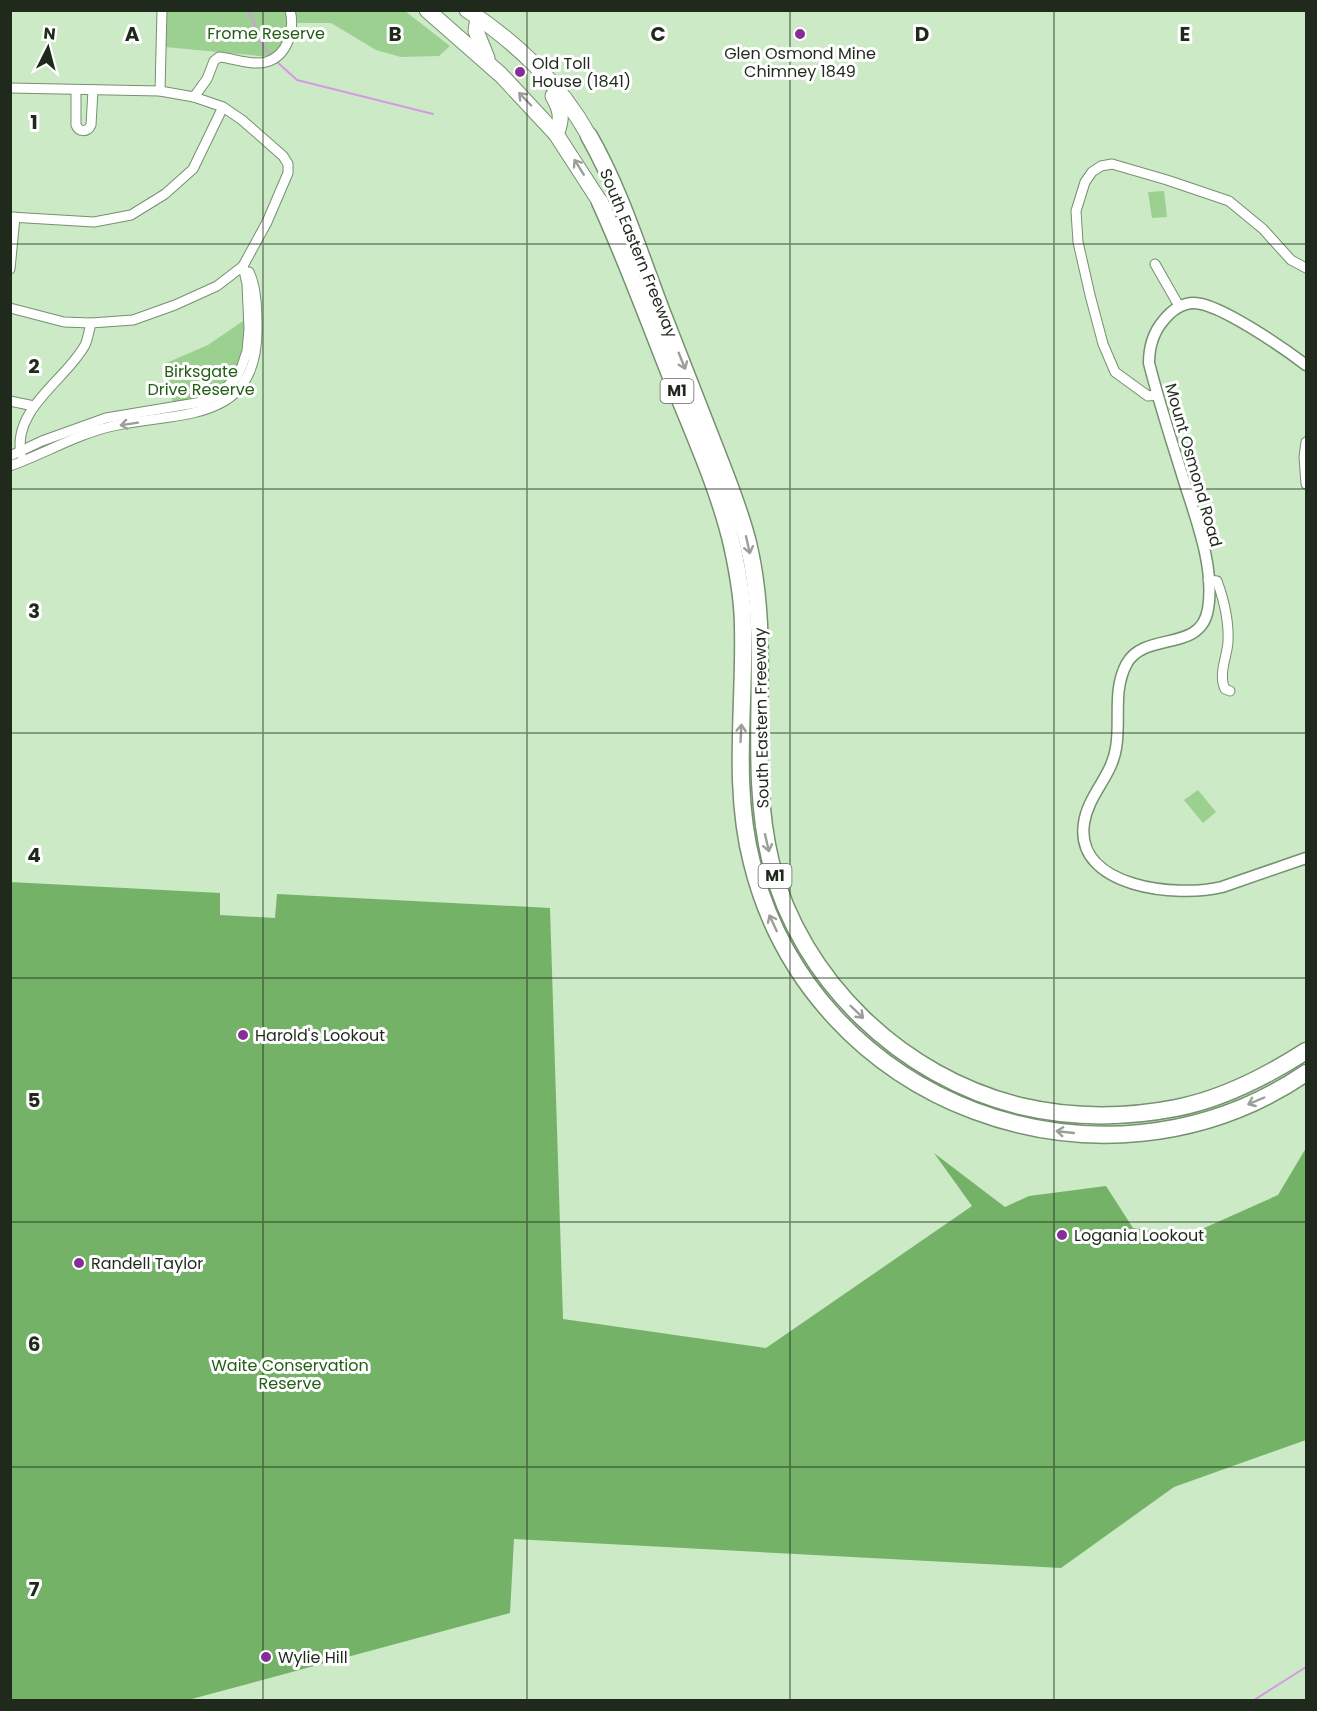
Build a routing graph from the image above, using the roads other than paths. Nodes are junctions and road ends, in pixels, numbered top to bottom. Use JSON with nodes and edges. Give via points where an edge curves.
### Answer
{"nodes":[{"id":1,"x":162,"y":10,"type":"edge"},
{"id":2,"x":290,"y":10,"type":"edge"},
{"id":3,"x":427,"y":10,"type":"edge"},
{"id":4,"x":476,"y":13,"type":"edge"},
{"id":5,"x":440,"y":21,"type":"junction"},
{"id":6,"x":535,"y":65,"type":"junction"},
{"id":7,"x":491,"y":66,"type":"junction"},
{"id":8,"x":10,"y":88,"type":"edge"},
{"id":9,"x":76,"y":90,"type":"junction"},
{"id":10,"x":93,"y":90,"type":"junction"},
{"id":11,"x":160,"y":91,"type":"junction"},
{"id":12,"x":194,"y":97,"type":"junction"},
{"id":13,"x":223,"y":107,"type":"junction"},
{"id":14,"x":556,"y":134,"type":"junction"},
{"id":15,"x":589,"y":136,"type":"joint"},
{"id":16,"x":600,"y":202,"type":"joint"},
{"id":17,"x":13,"y":217,"type":"edge"},
{"id":18,"x":1155,"y":264,"type":"dead end"},
{"id":19,"x":243,"y":266,"type":"junction"},
{"id":20,"x":1306,"y":268,"type":"edge"},
{"id":21,"x":10,"y":269,"type":"edge"},
{"id":22,"x":1179,"y":306,"type":"junction"},
{"id":23,"x":10,"y":308,"type":"edge"},
{"id":24,"x":91,"y":323,"type":"junction"},
{"id":25,"x":1306,"y":365,"type":"edge"},
{"id":26,"x":1157,"y":395,"type":"junction"},
{"id":27,"x":10,"y":401,"type":"edge"},
{"id":28,"x":34,"y":406,"type":"junction"},
{"id":29,"x":1306,"y":442,"type":"edge"},
{"id":30,"x":20,"y":451,"type":"junction"},
{"id":31,"x":10,"y":456,"type":"edge"},
{"id":32,"x":24,"y":462,"type":"junction"},
{"id":33,"x":10,"y":466,"type":"edge"},
{"id":34,"x":1306,"y":484,"type":"edge"},
{"id":35,"x":1208,"y":580,"type":"junction"},
{"id":36,"x":1230,"y":691,"type":"dead end"},
{"id":37,"x":1306,"y":858,"type":"edge"},
{"id":38,"x":1306,"y":1051,"type":"edge"},
{"id":39,"x":1306,"y":1072,"type":"edge"}],
"edges":[{"from":1,"to":11,"type":"street"},
{"from":2,"to":12,"type":"street","via":[[293,23],[288,42],[275,57],[254,63],[219,57]]},
{"from":3,"to":5,"type":"highway","number":"M1"},
{"from":4,"to":5,"type":"highway","via":[[469,24],[457,26]]},
{"from":4,"to":6,"type":"highway","number":"M1"},
{"from":4,"to":7,"type":"highway","via":[[476,31]]},
{"from":5,"to":7,"type":"highway","number":"M1"},
{"from":6,"to":14,"type":"highway","via":[[561,113]]},
{"from":6,"to":15,"type":"highway","name":"South Eastern Freeway","number":"M1"},
{"from":14,"to":7,"type":"highway","number":"M1","one_way":true},
{"from":8,"to":9,"type":"street"},
{"from":9,"to":10,"type":"street"},
{"from":9,"to":10,"type":"street","via":[[76,125],[83,131],[91,125]]},
{"from":10,"to":11,"type":"street"},
{"from":11,"to":12,"type":"street"},
{"from":12,"to":13,"type":"street"},
{"from":13,"to":17,"type":"street","via":[[193,169],[165,194],[131,215],[94,222]]},
{"from":13,"to":19,"type":"street","via":[[276,149],[288,164],[285,184]]},
{"from":16,"to":14,"type":"highway","name":"South Eastern Freeway","number":"M1","one_way":true},
{"from":15,"to":38,"type":"highway","name":"South Eastern Freeway","number":"M1","one_way":true,"via":[[620,203],[748,543],[760,625],[759,788],[764,828],[785,905],[824,975],[878,1033],[945,1078],[1020,1106],[1060,1113],[1110,1116],[1180,1107],[1219,1096]]},
{"from":39,"to":16,"type":"highway","name":"South Eastern Freeway","number":"M1","one_way":true,"via":[[1265,1097],[1190,1124],[1110,1134],[1030,1127],[990,1118],[918,1084],[854,1036],[818,997],[781,940],[765,904],[744,826],[740,746],[743,624],[731,543],[706,465]]},
{"from":17,"to":21,"type":"street"},
{"from":18,"to":22,"type":"street"},
{"from":19,"to":24,"type":"street","via":[[217,286],[175,305],[133,320]]},
{"from":19,"to":30,"type":"street","via":[[248,296],[247,351],[237,377],[218,395],[185,406],[106,418]]},
{"from":19,"to":32,"type":"street","one_way":true,"via":[[253,283],[256,348],[245,380],[236,392],[206,411],[111,427]]},
{"from":20,"to":26,"type":"street","via":[[1291,260],[1263,229],[1229,201],[1112,164],[1092,172],[1076,211],[1078,242],[1103,344],[1115,372],[1148,396]]},
{"from":22,"to":25,"type":"street","via":[[1196,303],[1215,307]]},
{"from":22,"to":26,"type":"street","name":"Mount Osmond Road","via":[[1156,330],[1150,349],[1149,363]]},
{"from":23,"to":24,"type":"street","via":[[64,322]]},
{"from":24,"to":28,"type":"street","via":[[86,344]]},
{"from":26,"to":35,"type":"street","name":"Mount Osmond Road","via":[[1205,550]]},
{"from":27,"to":28,"type":"street"},
{"from":28,"to":30,"type":"street","via":[[21,437]]},
{"from":29,"to":34,"type":"street"},
{"from":30,"to":31,"type":"street"},
{"from":30,"to":32,"type":"street"},
{"from":32,"to":33,"type":"street"},
{"from":35,"to":36,"type":"street","via":[[1217,581],[1226,614],[1228,641],[1222,682]]},
{"from":35,"to":37,"type":"street","name":"Mount Osmond Road","via":[[1208,611],[1199,629],[1186,637],[1145,648],[1131,657],[1124,668],[1117,700],[1116,747],[1110,769],[1086,813],[1084,844],[1093,861],[1114,876],[1181,891],[1216,889]]}]}
